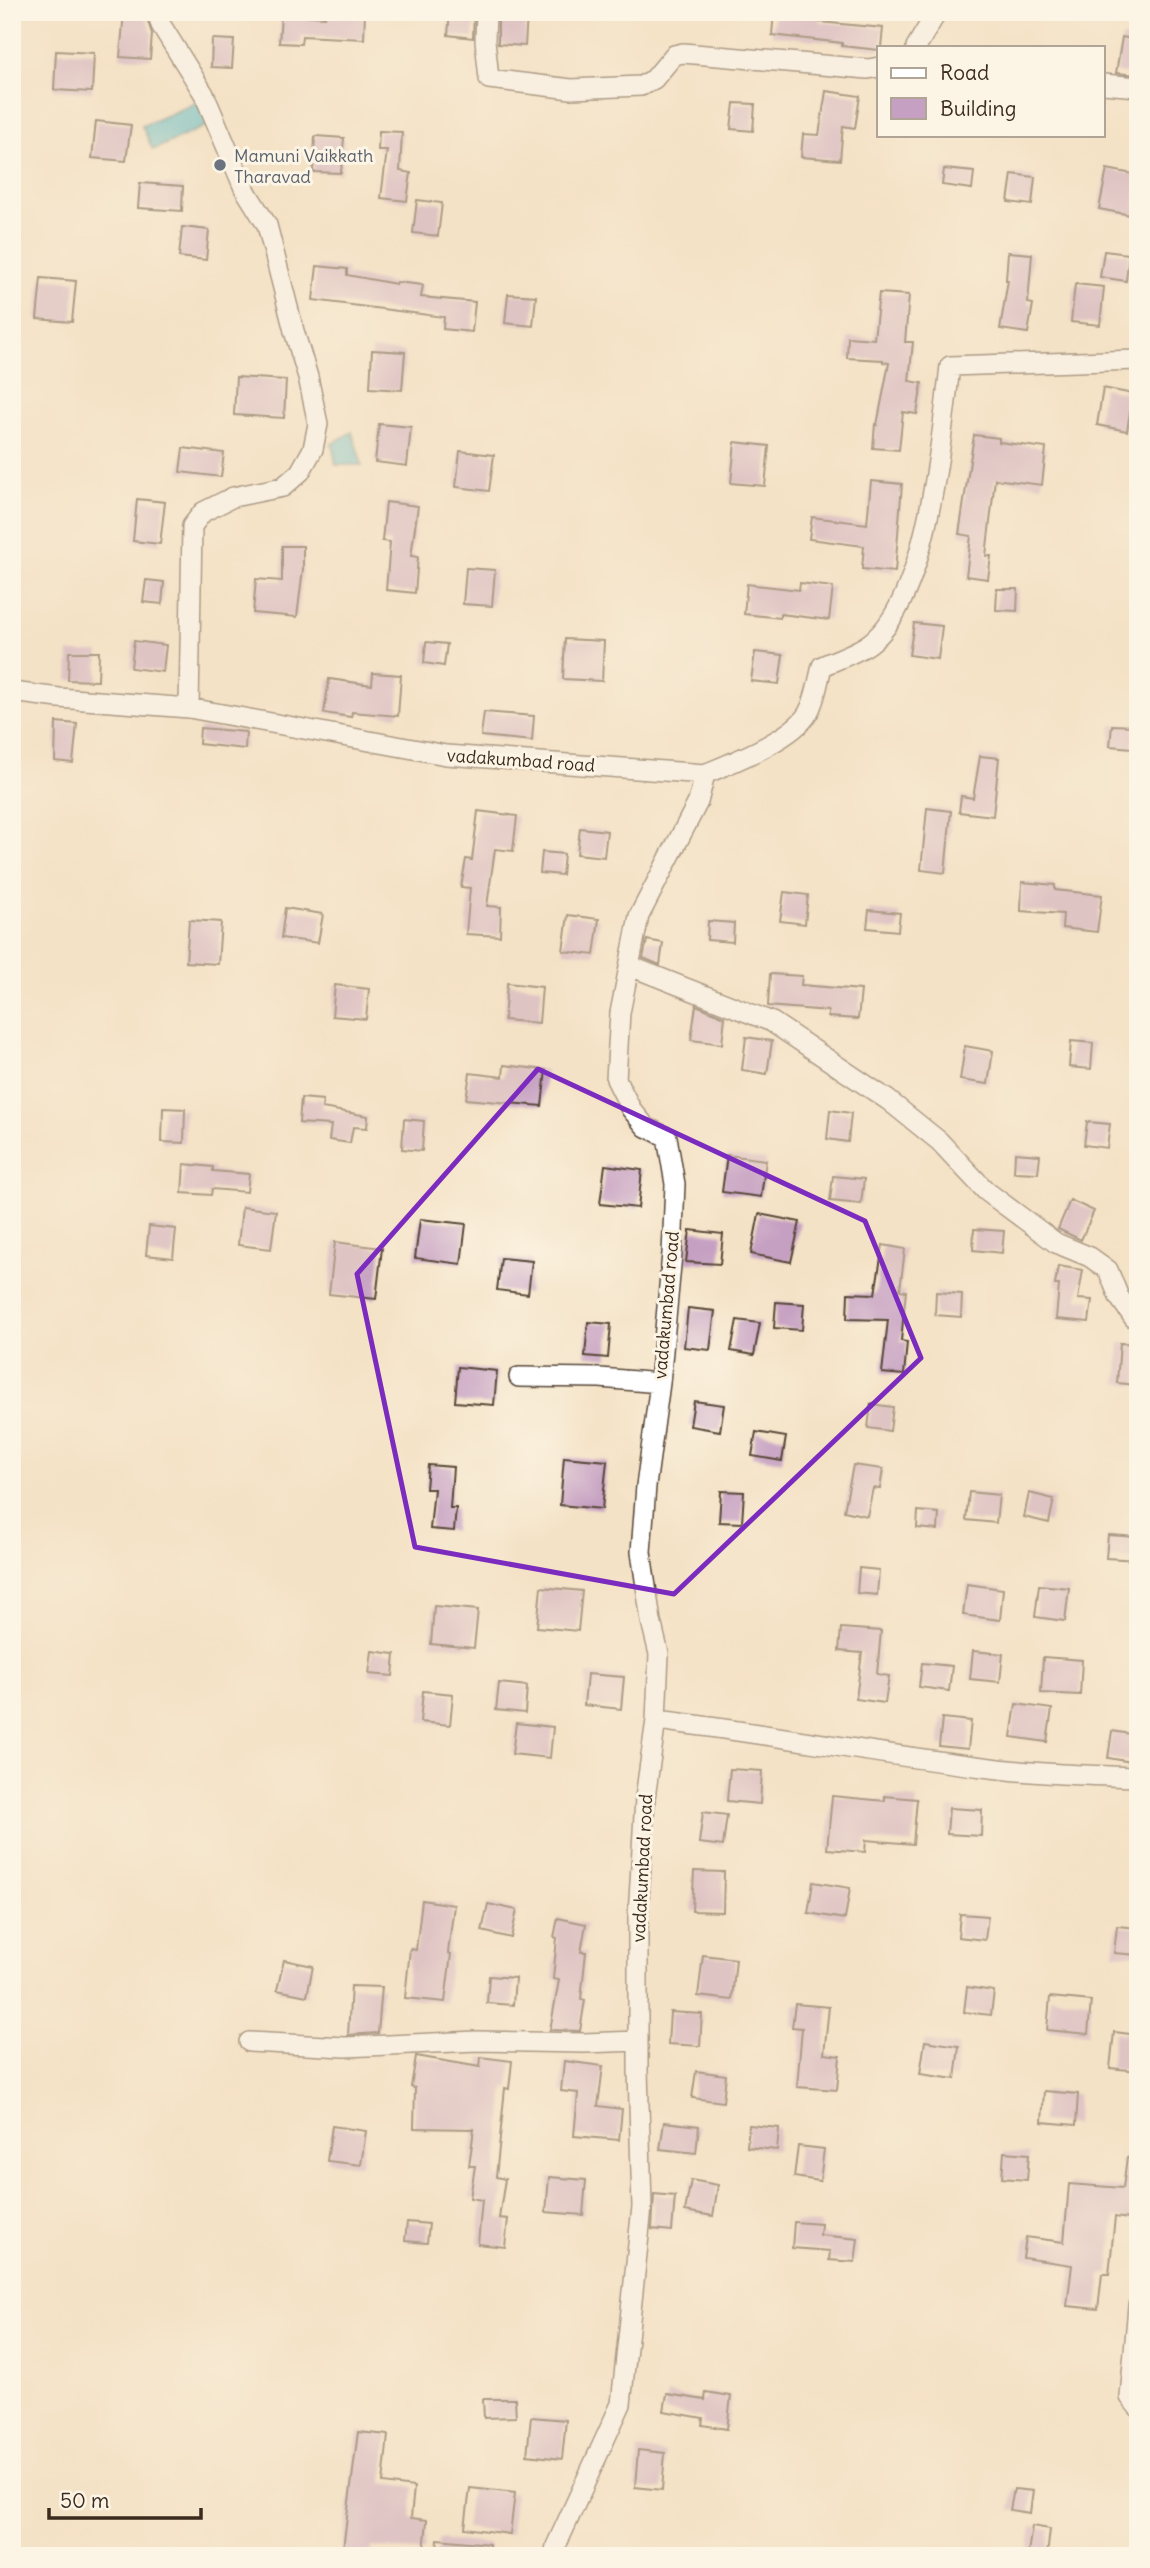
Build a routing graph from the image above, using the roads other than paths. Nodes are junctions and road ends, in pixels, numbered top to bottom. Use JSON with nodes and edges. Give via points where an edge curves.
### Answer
{"nodes":[{"id":1,"x":158,"y":12,"type":"edge"},
{"id":2,"x":486,"y":12,"type":"edge"},
{"id":3,"x":937,"y":12,"type":"edge"},
{"id":4,"x":917,"y":46,"type":"edge"},
{"id":5,"x":877,"y":67,"type":"edge"},
{"id":6,"x":1104,"y":84,"type":"edge"},
{"id":7,"x":1138,"y":87,"type":"edge"},
{"id":8,"x":1138,"y":360,"type":"edge"},
{"id":9,"x":12,"y":692,"type":"edge"},
{"id":10,"x":189,"y":708,"type":"junction"},
{"id":11,"x":705,"y":774,"type":"junction"},
{"id":12,"x":630,"y":966,"type":"junction"},
{"id":13,"x":1138,"y":1319,"type":"edge"},
{"id":14,"x":519,"y":1377,"type":"dead end"},
{"id":15,"x":660,"y":1383,"type":"junction"},
{"id":16,"x":656,"y":1720,"type":"junction"},
{"id":17,"x":1138,"y":1777,"type":"edge"},
{"id":18,"x":638,"y":2041,"type":"junction"},
{"id":19,"x":249,"y":2042,"type":"dead end"},
{"id":20,"x":1138,"y":2306,"type":"edge"},
{"id":21,"x":1138,"y":2407,"type":"edge"},
{"id":22,"x":554,"y":2556,"type":"edge"}],
"edges":[{"from":1,"to":10,"type":"street","via":[[161,26],[204,94],[244,188],[267,225],[318,424],[313,449],[300,472],[283,487],[233,497],[202,512],[192,526]]},
{"from":2,"to":5,"type":"street","via":[[489,79],[571,89],[641,86],[654,79],[674,55],[683,53]]},
{"from":3,"to":4,"type":"street"},
{"from":6,"to":7,"type":"street"},
{"from":8,"to":11,"type":"street","via":[[950,366],[935,490],[909,584],[892,619],[870,643],[822,666],[814,699],[793,731]]},
{"from":9,"to":10,"type":"street","name":"vadakumbad road"},
{"from":10,"to":11,"type":"street","name":"vadakumbad road","via":[[446,755]]},
{"from":11,"to":12,"type":"street","name":"vadakumbad road","via":[[698,802],[639,916]]},
{"from":12,"to":13,"type":"street","via":[[772,1022],[887,1100],[940,1141],[986,1191],[1056,1243],[1108,1270],[1119,1297]]},
{"from":12,"to":15,"type":"street","name":"vadakumbad road","via":[[620,1013],[617,1079],[646,1127],[667,1137],[675,1184]]},
{"from":14,"to":15,"type":"street"},
{"from":15,"to":16,"type":"street","name":"vadakumbad road","via":[[641,1552],[659,1654]]},
{"from":16,"to":17,"type":"street","via":[[987,1768]]},
{"from":16,"to":18,"type":"street","name":"vadakumbad road","via":[[645,1798],[638,1916]]},
{"from":18,"to":19,"type":"street","via":[[345,2047]]},
{"from":18,"to":22,"type":"street","name":"vadakumbad road","via":[[642,2207],[621,2404]]},
{"from":20,"to":21,"type":"street","via":[[1130,2398]]}]}
